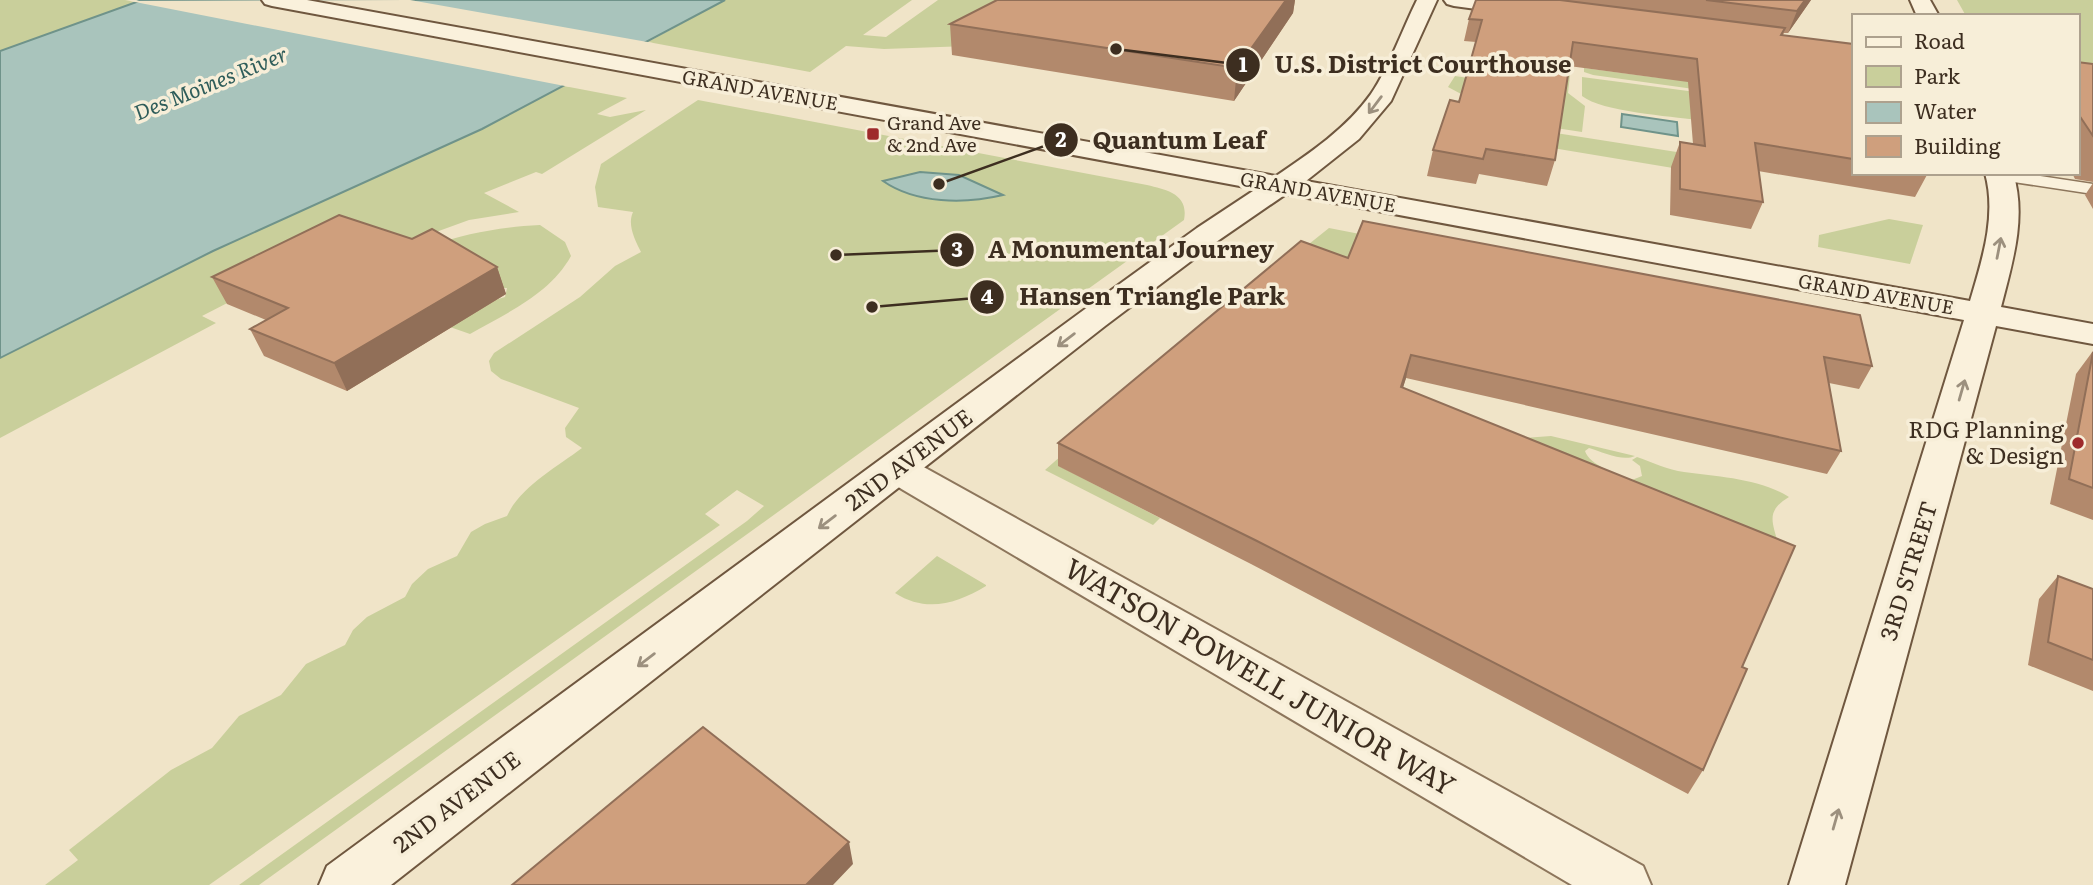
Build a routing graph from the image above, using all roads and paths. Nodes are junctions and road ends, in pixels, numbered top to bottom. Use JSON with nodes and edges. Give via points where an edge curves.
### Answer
{"nodes":[{"id":1,"x":272,"y":0,"type":"edge"},
{"id":2,"x":1427,"y":0,"type":"edge"},
{"id":3,"x":1454,"y":0,"type":"edge"},
{"id":4,"x":1543,"y":11,"type":"edge"},
{"id":5,"x":2000,"y":175,"type":"edge"},
{"id":6,"x":2006,"y":175,"type":"edge"},
{"id":7,"x":1280,"y":185,"type":"junction"},
{"id":8,"x":2093,"y":189,"type":"edge"},
{"id":9,"x":1983,"y":314,"type":"junction"},
{"id":10,"x":2093,"y":334,"type":"edge"},
{"id":11,"x":897,"y":469,"type":"junction"},
{"id":12,"x":347,"y":885,"type":"edge"},
{"id":13,"x":1623,"y":885,"type":"edge"},
{"id":14,"x":1816,"y":885,"type":"edge"}],
"edges":[{"from":1,"to":7,"type":"main road","name":"GRAND AVENUE"},
{"from":2,"to":7,"type":"main road","name":"2ND AVENUE","one_way":true,"via":[[1391,79],[1367,116],[1334,147]]},
{"from":3,"to":4,"type":"main road"},
{"from":9,"to":5,"type":"main road","name":"3RD STREET","one_way":true,"via":[[2005,218]]},
{"from":6,"to":8,"type":"lane"},
{"from":7,"to":9,"type":"main road","name":"GRAND AVENUE"},
{"from":7,"to":11,"type":"main road","name":"2ND AVENUE","one_way":true,"via":[[1093,319]]},
{"from":9,"to":10,"type":"main road","name":"GRAND AVENUE"},
{"from":14,"to":9,"type":"main road","name":"3RD STREET","one_way":true},
{"from":11,"to":12,"type":"main road","name":"2ND AVENUE","one_way":true},
{"from":11,"to":13,"type":"main road","name":"WATSON POWELL JUNIOR WAY"}]}
